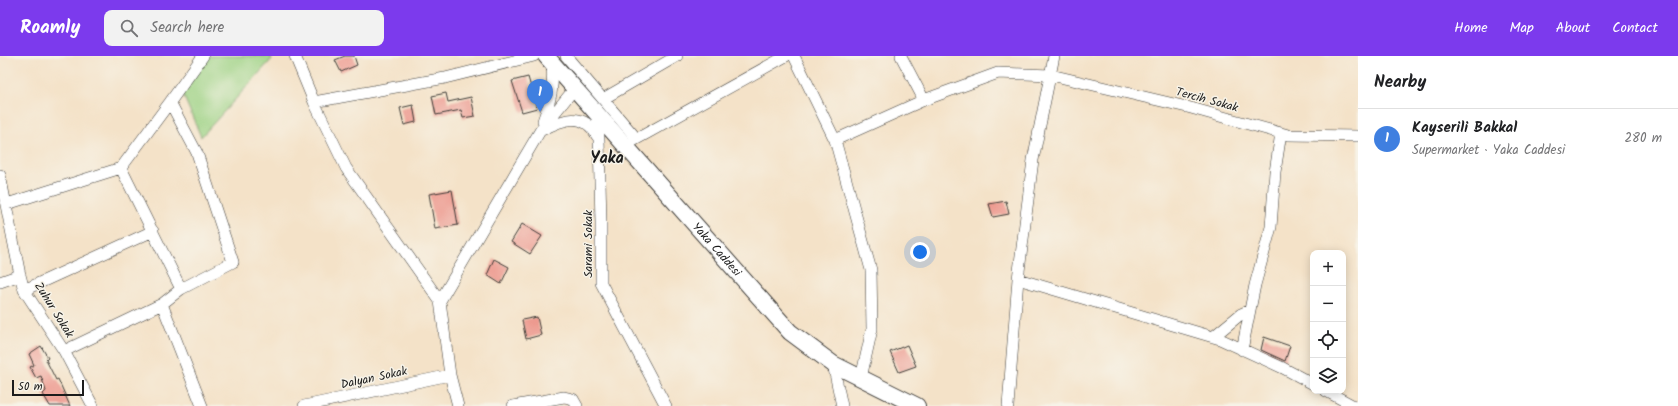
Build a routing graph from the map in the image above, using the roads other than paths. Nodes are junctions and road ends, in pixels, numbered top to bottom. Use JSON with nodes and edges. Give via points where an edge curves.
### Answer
{"nodes":[{"id":1,"x":203,"y":56,"type":"edge"},
{"id":2,"x":296,"y":56,"type":"edge"},
{"id":3,"x":534,"y":56,"type":"edge"},
{"id":4,"x":677,"y":56,"type":"edge"},
{"id":5,"x":786,"y":56,"type":"edge"},
{"id":6,"x":794,"y":56,"type":"edge"},
{"id":7,"x":901,"y":56,"type":"edge"},
{"id":8,"x":1054,"y":56,"type":"edge"},
{"id":9,"x":555,"y":58,"type":"edge"},
{"id":10,"x":1051,"y":75,"type":"junction"},
{"id":11,"x":575,"y":88,"type":"junction"},
{"id":12,"x":603,"y":99,"type":"junction"},
{"id":13,"x":924,"y":100,"type":"junction"},
{"id":14,"x":170,"y":102,"type":"junction"},
{"id":15,"x":314,"y":102,"type":"junction"},
{"id":16,"x":597,"y":114,"type":"junction"},
{"id":17,"x":540,"y":131,"type":"junction"},
{"id":18,"x":1281,"y":133,"type":"junction"},
{"id":19,"x":1358,"y":136,"type":"edge"},
{"id":20,"x":599,"y":139,"type":"junction"},
{"id":21,"x":835,"y":140,"type":"junction"},
{"id":22,"x":630,"y":142,"type":"junction"},
{"id":23,"x":121,"y":168,"type":"junction"},
{"id":24,"x":0,"y":175,"type":"edge"},
{"id":25,"x":7,"y":204,"type":"junction"},
{"id":26,"x":153,"y":232,"type":"junction"},
{"id":27,"x":20,"y":275,"type":"junction"},
{"id":28,"x":1018,"y":279,"type":"junction"},
{"id":29,"x":0,"y":282,"type":"edge"},
{"id":30,"x":181,"y":289,"type":"junction"},
{"id":31,"x":24,"y":290,"type":"junction"},
{"id":32,"x":440,"y":301,"type":"junction"},
{"id":33,"x":162,"y":304,"type":"junction"},
{"id":34,"x":1250,"y":310,"type":"junction"},
{"id":35,"x":1213,"y":337,"type":"junction"},
{"id":36,"x":1242,"y":350,"type":"junction"},
{"id":37,"x":64,"y":351,"type":"junction"},
{"id":38,"x":833,"y":364,"type":"junction"},
{"id":39,"x":450,"y":375,"type":"junction"},
{"id":40,"x":861,"y":378,"type":"junction"},
{"id":41,"x":1310,"y":383,"type":"edge"},
{"id":42,"x":1332,"y":394,"type":"edge"},
{"id":43,"x":93,"y":406,"type":"edge"},
{"id":44,"x":202,"y":406,"type":"edge"},
{"id":45,"x":304,"y":406,"type":"edge"},
{"id":46,"x":458,"y":406,"type":"edge"},
{"id":47,"x":513,"y":406,"type":"edge"},
{"id":48,"x":577,"y":406,"type":"edge"},
{"id":49,"x":666,"y":406,"type":"edge"},
{"id":50,"x":842,"y":406,"type":"edge"},
{"id":51,"x":917,"y":406,"type":"edge"},
{"id":52,"x":1008,"y":406,"type":"edge"},
{"id":53,"x":1354,"y":406,"type":"edge"}],
"edges":[{"from":1,"to":14,"type":"street"},
{"from":2,"to":15,"type":"street"},
{"from":3,"to":15,"type":"street","via":[[445,78]]},
{"from":4,"to":12,"type":"street"},
{"from":5,"to":22,"type":"street"},
{"from":6,"to":21,"type":"street"},
{"from":7,"to":13,"type":"street"},
{"from":8,"to":10,"type":"street"},
{"from":9,"to":11,"type":"street","name":"Yaka Caddesi"},
{"from":9,"to":12,"type":"street"},
{"from":9,"to":17,"type":"street","via":[[553,92]]},
{"from":10,"to":13,"type":"street","name":"Tercih Sokak","via":[[998,74]]},
{"from":10,"to":18,"type":"street","name":"Tercih Sokak","via":[[1191,108]]},
{"from":10,"to":28,"type":"street","via":[[1033,160]]},
{"from":11,"to":16,"type":"street","name":"Yaka Caddesi"},
{"from":11,"to":17,"type":"street"},
{"from":12,"to":22,"type":"street"},
{"from":13,"to":21,"type":"street","name":"Tercih Sokak"},
{"from":14,"to":23,"type":"street"},
{"from":14,"to":30,"type":"street","via":[[198,153],[233,262]]},
{"from":15,"to":32,"type":"street","via":[[346,168]]},
{"from":16,"to":20,"type":"street","name":"Sarami Sokak"},
{"from":16,"to":22,"type":"street","name":"Yaka Caddesi"},
{"from":17,"to":20,"type":"street","via":[[555,123],[580,120],[592,126]]},
{"from":17,"to":32,"type":"street"},
{"from":18,"to":19,"type":"street","name":"Tercih Sokak"},
{"from":18,"to":34,"type":"street","via":[[1271,227]]},
{"from":20,"to":49,"type":"street","name":"Sarami Sokak","via":[[601,282]]},
{"from":21,"to":40,"type":"street","via":[[871,270],[872,329]]},
{"from":22,"to":38,"type":"street","name":"Yaka Caddesi","via":[[790,332]]},
{"from":23,"to":25,"type":"street"},
{"from":23,"to":26,"type":"street"},
{"from":24,"to":25,"type":"street","name":"Zuhur Sokak"},
{"from":25,"to":27,"type":"street","name":"Zuhur Sokak"},
{"from":26,"to":30,"type":"street"},
{"from":26,"to":31,"type":"street"},
{"from":27,"to":29,"type":"street"},
{"from":27,"to":31,"type":"street","name":"Zuhur Sokak"},
{"from":28,"to":35,"type":"street"},
{"from":28,"to":52,"type":"street"},
{"from":30,"to":33,"type":"street"},
{"from":31,"to":37,"type":"street","name":"Zuhur Sokak"},
{"from":32,"to":39,"type":"street"},
{"from":33,"to":37,"type":"street"},
{"from":33,"to":44,"type":"street"},
{"from":34,"to":35,"type":"street","via":[[1241,314]]},
{"from":34,"to":36,"type":"street"},
{"from":35,"to":36,"type":"street"},
{"from":36,"to":41,"type":"street"},
{"from":37,"to":43,"type":"street","name":"Zuhur Sokak"},
{"from":38,"to":40,"type":"street","name":"Yaka Caddesi"},
{"from":38,"to":50,"type":"street"},
{"from":39,"to":45,"type":"street","name":"Dalyan Sokak"},
{"from":39,"to":46,"type":"street"},
{"from":40,"to":51,"type":"street","name":"Yaka Caddesi"},
{"from":42,"to":53,"type":"street"},
{"from":47,"to":48,"type":"street","via":[[564,397],[573,399]]}]}
